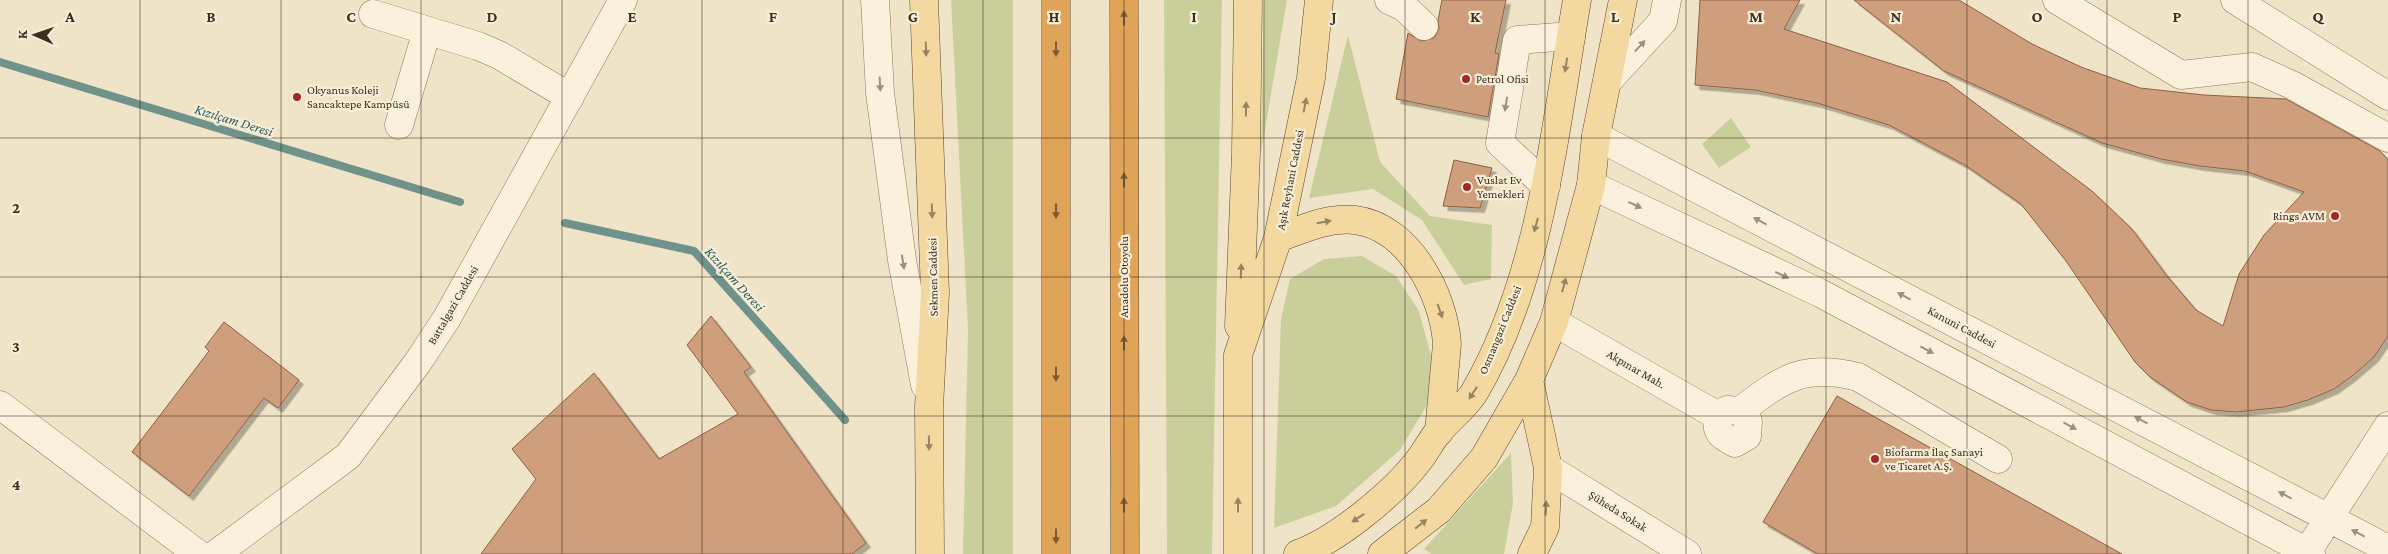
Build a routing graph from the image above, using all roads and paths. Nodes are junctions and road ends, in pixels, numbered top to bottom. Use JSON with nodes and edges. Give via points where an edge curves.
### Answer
{"nodes":[{"id":1,"x":623,"y":0,"type":"edge"},
{"id":2,"x":875,"y":0,"type":"edge"},
{"id":3,"x":924,"y":0,"type":"edge"},
{"id":4,"x":1056,"y":0,"type":"edge"},
{"id":5,"x":1124,"y":0,"type":"edge"},
{"id":6,"x":1248,"y":0,"type":"edge"},
{"id":7,"x":1319,"y":0,"type":"edge"},
{"id":8,"x":1389,"y":0,"type":"edge"},
{"id":9,"x":1577,"y":0,"type":"edge"},
{"id":10,"x":1623,"y":0,"type":"edge"},
{"id":11,"x":1667,"y":0,"type":"edge"},
{"id":12,"x":2057,"y":0,"type":"edge"},
{"id":13,"x":2235,"y":0,"type":"edge"},
{"id":14,"x":373,"y":14,"type":"dead end"},
{"id":15,"x":1424,"y":26,"type":"dead end"},
{"id":16,"x":426,"y":31,"type":"junction"},
{"id":17,"x":1571,"y":36,"type":"junction"},
{"id":18,"x":1607,"y":82,"type":"junction"},
{"id":19,"x":2388,"y":96,"type":"edge"},
{"id":20,"x":570,"y":97,"type":"junction"},
{"id":21,"x":399,"y":125,"type":"dead end"},
{"id":22,"x":1596,"y":136,"type":"junction"},
{"id":23,"x":2388,"y":138,"type":"edge"},
{"id":24,"x":1552,"y":149,"type":"junction"},
{"id":25,"x":1591,"y":185,"type":"junction"},
{"id":26,"x":1546,"y":186,"type":"junction"},
{"id":27,"x":1278,"y":238,"type":"junction"},
{"id":28,"x":1554,"y":322,"type":"junction"},
{"id":29,"x":1238,"y":355,"type":"junction"},
{"id":30,"x":1529,"y":380,"type":"junction"},
{"id":31,"x":0,"y":405,"type":"edge"},
{"id":32,"x":929,"y":407,"type":"junction"},
{"id":33,"x":2388,"y":426,"type":"edge"},
{"id":34,"x":1439,"y":432,"type":"junction"},
{"id":35,"x":1998,"y":459,"type":"dead end"},
{"id":36,"x":1548,"y":468,"type":"junction"},
{"id":37,"x":2328,"y":517,"type":"junction"},
{"id":38,"x":2388,"y":549,"type":"edge"},
{"id":39,"x":1301,"y":553,"type":"edge"},
{"id":40,"x":2309,"y":553,"type":"edge"},
{"id":41,"x":198,"y":554,"type":"edge"},
{"id":42,"x":216,"y":554,"type":"edge"},
{"id":43,"x":930,"y":554,"type":"edge"},
{"id":44,"x":1056,"y":554,"type":"edge"},
{"id":45,"x":1125,"y":554,"type":"edge"},
{"id":46,"x":1238,"y":554,"type":"edge"},
{"id":47,"x":1382,"y":554,"type":"edge"},
{"id":48,"x":1532,"y":554,"type":"edge"},
{"id":49,"x":1687,"y":554,"type":"edge"}],
"edges":[{"from":1,"to":20,"type":"street","name":"Battalgazi Caddesi"},
{"from":2,"to":32,"type":"street","one_way":true,"via":[[880,93],[898,231]]},
{"from":3,"to":32,"type":"main road","name":"Sekmen Caddesi","one_way":true,"via":[[935,293]]},
{"from":4,"to":44,"type":"highway","one_way":true},
{"from":45,"to":5,"type":"highway","name":"Anadolu Otoyolu","one_way":true},
{"from":29,"to":6,"type":"main road","name":"Aşık Reyhani Caddesi","one_way":true},
{"from":27,"to":7,"type":"main road","name":"Aşık Reyhani Caddesi","one_way":true,"via":[[1311,78]]},
{"from":8,"to":15,"type":"street","via":[[1404,7]]},
{"from":9,"to":17,"type":"main road","name":"Osmangazi Caddesi"},
{"from":10,"to":18,"type":"main road"},
{"from":18,"to":11,"type":"street","one_way":true,"via":[[1663,21]]},
{"from":12,"to":23,"type":"street","via":[[2181,76],[2252,67],[2292,85]]},
{"from":13,"to":19,"type":"street"},
{"from":14,"to":16,"type":"street"},
{"from":16,"to":20,"type":"street","via":[[500,55]]},
{"from":16,"to":21,"type":"street"},
{"from":17,"to":24,"type":"main road","name":"Osmangazi Caddesi","one_way":true},
{"from":17,"to":26,"type":"street","one_way":true,"via":[[1517,40],[1501,134],[1500,143]]},
{"from":18,"to":22,"type":"main road"},
{"from":20,"to":42,"type":"street","name":"Battalgazi Caddesi","via":[[447,318],[348,456]]},
{"from":22,"to":24,"type":"main road"},
{"from":22,"to":25,"type":"main road"},
{"from":37,"to":22,"type":"street","name":"Kanuni Caddesi","one_way":true},
{"from":24,"to":25,"type":"main road"},
{"from":24,"to":26,"type":"main road","name":"Osmangazi Caddesi"},
{"from":28,"to":25,"type":"main road","one_way":true},
{"from":25,"to":40,"type":"street","one_way":true,"via":[[1820,293]]},
{"from":26,"to":34,"type":"main road","name":"Osmangazi Caddesi","one_way":true,"via":[[1514,304],[1498,342],[1473,394]]},
{"from":27,"to":29,"type":"main road","name":"Aşık Reyhani Caddesi"},
{"from":27,"to":34,"type":"main road","one_way":true,"via":[[1315,224],[1356,220],[1383,230],[1402,244],[1423,272],[1438,304],[1446,333]]},
{"from":28,"to":30,"type":"main road"},
{"from":28,"to":35,"type":"street","name":"Akpınar Mah.","via":[[1729,413],[1786,379],[1815,372],[1838,372],[1858,377]]},
{"from":46,"to":29,"type":"main road","name":"Aşık Reyhani Caddesi","one_way":true},
{"from":30,"to":36,"type":"main road"},
{"from":47,"to":30,"type":"main road","one_way":true,"via":[[1439,510],[1484,458]]},
{"from":31,"to":41,"type":"street"},
{"from":32,"to":43,"type":"main road","name":"Sekmen Caddesi","one_way":true},
{"from":33,"to":37,"type":"street"},
{"from":34,"to":39,"type":"main road","name":"Osmangazi Caddesi","one_way":true,"via":[[1418,462],[1369,511]]},
{"from":48,"to":36,"type":"main road","one_way":true,"via":[[1545,527]]},
{"from":36,"to":49,"type":"street","name":"Şüheda Sokak"},
{"from":38,"to":37,"type":"street","name":"Kanuni Caddesi","one_way":true},
{"from":37,"to":40,"type":"street"}]}
